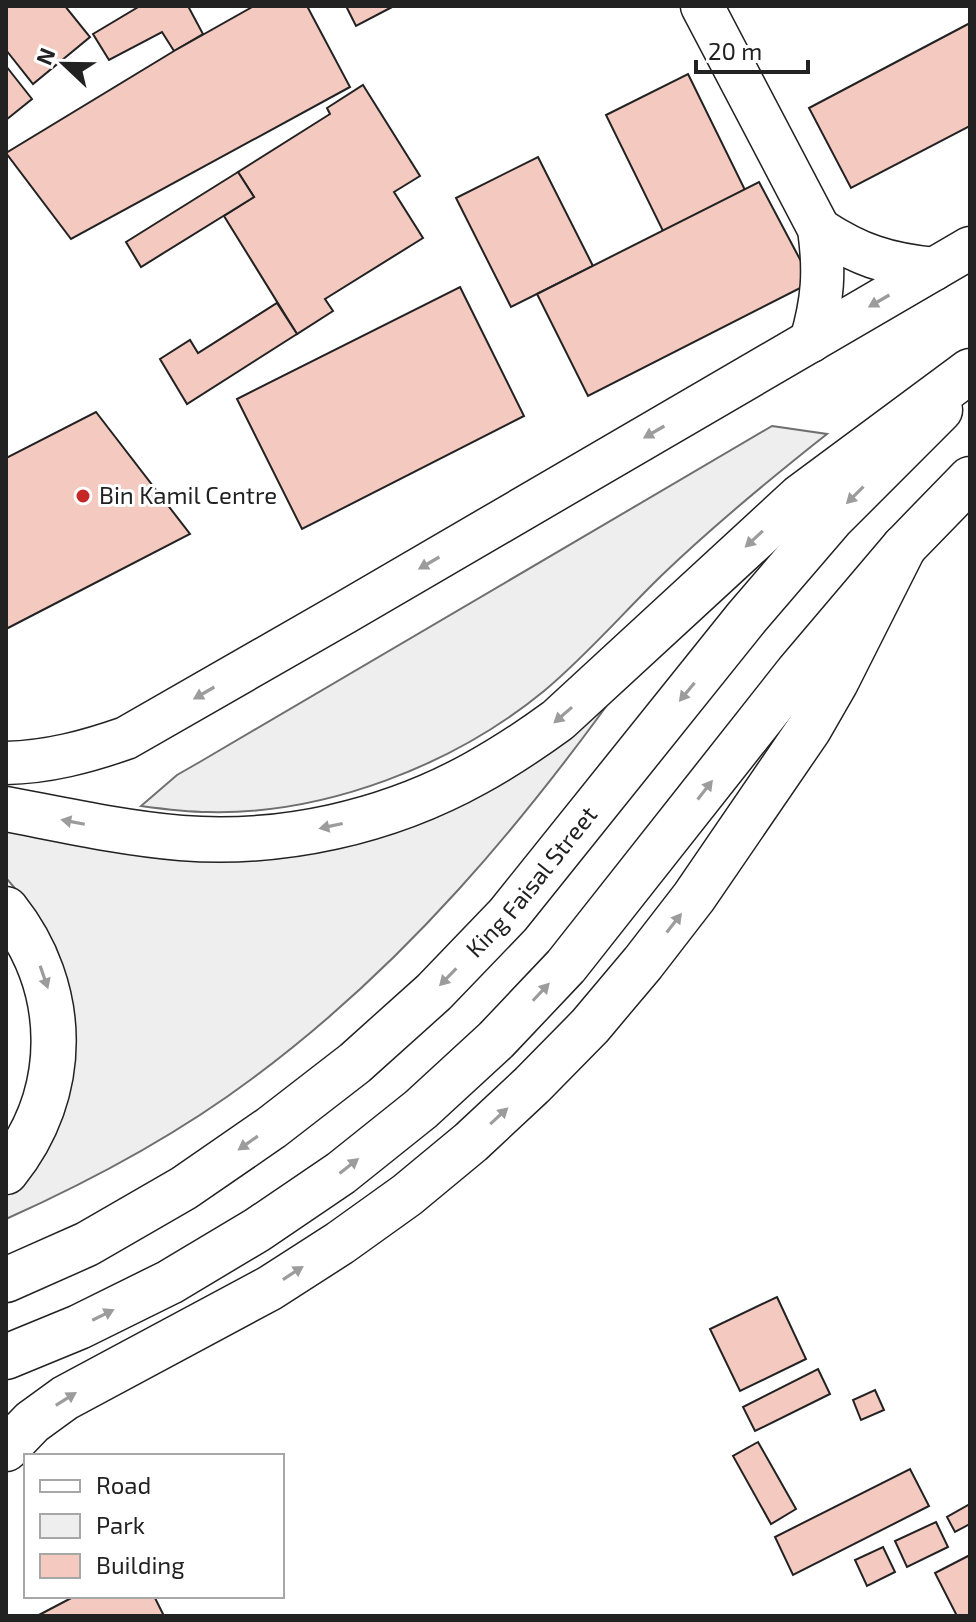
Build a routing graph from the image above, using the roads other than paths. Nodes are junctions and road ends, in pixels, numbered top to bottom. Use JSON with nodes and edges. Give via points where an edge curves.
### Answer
{"nodes":[{"id":1,"x":702,"y":6,"type":"edge"},
{"id":2,"x":819,"y":229,"type":"junction"},
{"id":3,"x":970,"y":248,"type":"edge"},
{"id":4,"x":934,"y":269,"type":"junction"},
{"id":5,"x":811,"y":341,"type":"junction"},
{"id":6,"x":970,"y":371,"type":"edge"},
{"id":7,"x":970,"y":380,"type":"edge"},
{"id":8,"x":970,"y":479,"type":"edge"},
{"id":9,"x":904,"y":547,"type":"junction"},
{"id":10,"x":6,"y":763,"type":"edge"},
{"id":11,"x":6,"y":809,"type":"edge"},
{"id":12,"x":6,"y":909,"type":"edge"},
{"id":13,"x":6,"y":1172,"type":"edge"},
{"id":14,"x":6,"y":1280,"type":"edge"},
{"id":15,"x":6,"y":1357,"type":"edge"},
{"id":16,"x":6,"y":1449,"type":"edge"}],
"edges":[{"from":1,"to":2,"type":"street"},
{"from":2,"to":4,"type":"street","via":[[873,258]]},
{"from":2,"to":5,"type":"street","via":[[823,285]]},
{"from":3,"to":4,"type":"street"},
{"from":4,"to":5,"type":"street","one_way":true},
{"from":5,"to":10,"type":"street","one_way":true,"via":[[126,738],[49,760]]},
{"from":6,"to":11,"type":"main road","one_way":true,"via":[[800,497],[558,720],[507,755],[429,796],[334,826],[234,839],[134,833]]},
{"from":7,"to":14,"type":"main road","name":"King Faisal Street","one_way":true,"via":[[832,518],[508,915],[434,992],[355,1063],[184,1188],[87,1244]]},
{"from":8,"to":9,"type":"main road"},
{"from":15,"to":9,"type":"main road","one_way":true,"via":[[170,1282],[341,1173],[421,1109],[566,966],[798,672]]},
{"from":16,"to":9,"type":"main road","one_way":true,"via":[[65,1398],[270,1288],[340,1243],[407,1195],[532,1085],[590,1026],[694,897],[809,729]]},
{"from":12,"to":13,"type":"main road","one_way":true,"via":[[39,962],[54,1022],[49,1085],[26,1143]]}]}
